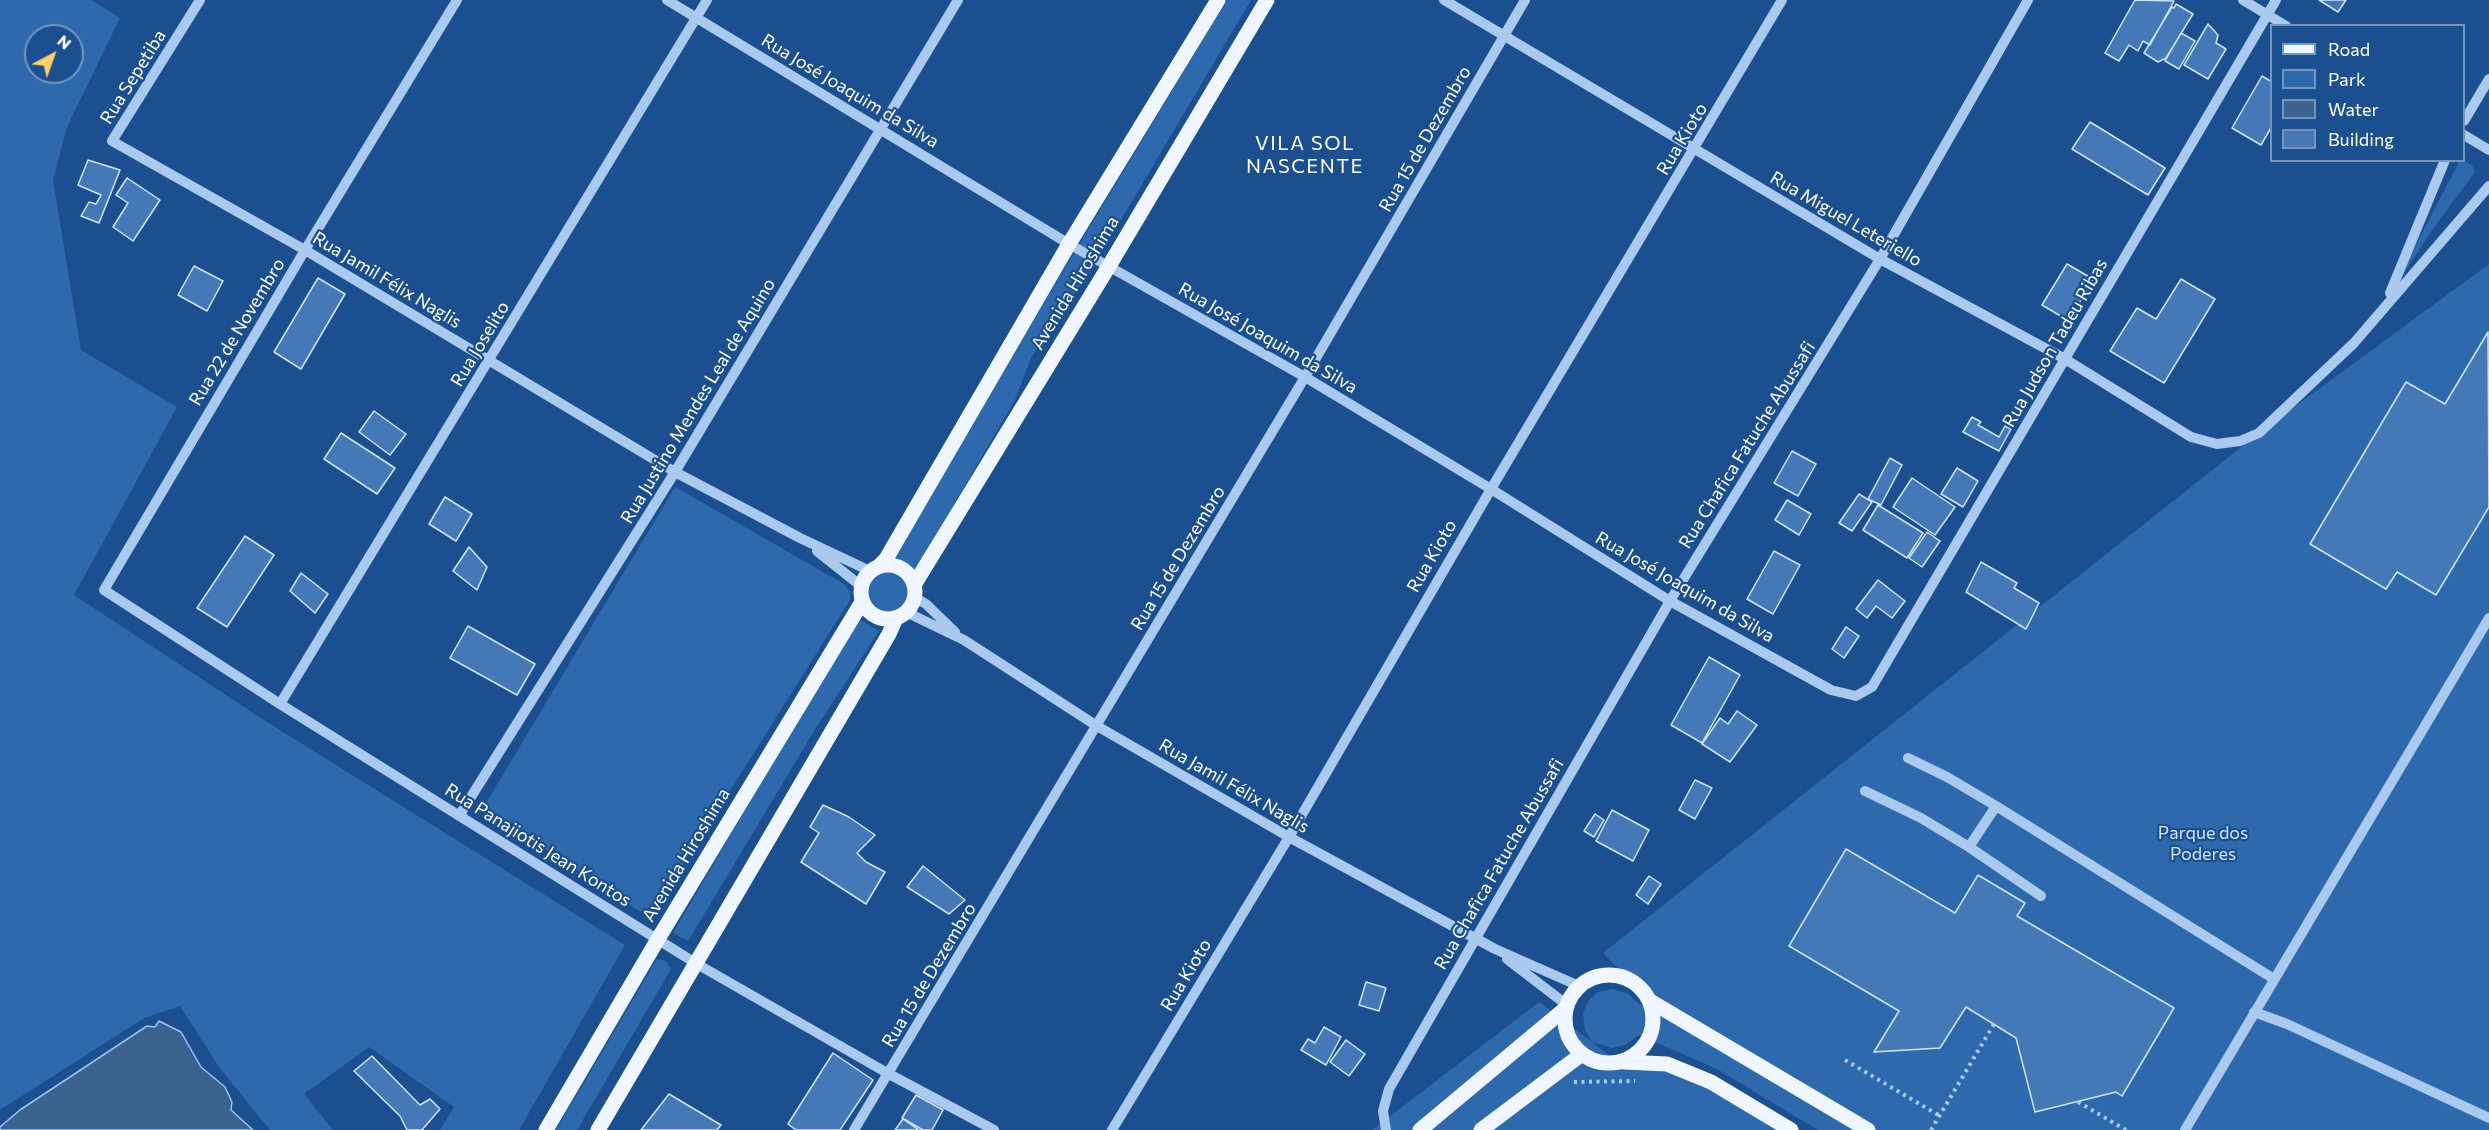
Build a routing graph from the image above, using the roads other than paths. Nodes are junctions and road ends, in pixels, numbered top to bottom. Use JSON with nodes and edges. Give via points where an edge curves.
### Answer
{"nodes":[{"id":1,"x":200,"y":0,"type":"edge"},
{"id":2,"x":457,"y":0,"type":"edge"},
{"id":3,"x":667,"y":0,"type":"edge"},
{"id":4,"x":707,"y":0,"type":"edge"},
{"id":5,"x":958,"y":0,"type":"edge"},
{"id":6,"x":1218,"y":0,"type":"edge"},
{"id":7,"x":1267,"y":0,"type":"edge"},
{"id":8,"x":1444,"y":0,"type":"edge"},
{"id":9,"x":1525,"y":0,"type":"edge"},
{"id":10,"x":1782,"y":0,"type":"edge"},
{"id":11,"x":2028,"y":0,"type":"edge"},
{"id":12,"x":2243,"y":0,"type":"edge"},
{"id":13,"x":2276,"y":0,"type":"edge"},
{"id":14,"x":2268,"y":14,"type":"junction"},
{"id":15,"x":696,"y":18,"type":"junction"},
{"id":16,"x":2283,"y":24,"type":"edge"},
{"id":17,"x":1504,"y":36,"type":"junction"},
{"id":18,"x":2489,"y":79,"type":"edge"},
{"id":19,"x":2465,"y":118,"type":"edge"},
{"id":20,"x":882,"y":130,"type":"junction"},
{"id":21,"x":2465,"y":136,"type":"edge"},
{"id":22,"x":112,"y":141,"type":"joint"},
{"id":23,"x":1695,"y":149,"type":"junction"},
{"id":24,"x":2489,"y":150,"type":"edge"},
{"id":25,"x":2444,"y":162,"type":"edge"},
{"id":26,"x":2489,"y":186,"type":"edge"},
{"id":27,"x":1070,"y":244,"type":"junction"},
{"id":28,"x":305,"y":250,"type":"junction"},
{"id":29,"x":1881,"y":260,"type":"junction"},
{"id":30,"x":1109,"y":266,"type":"junction"},
{"id":31,"x":2386,"y":303,"type":"junction"},
{"id":32,"x":2065,"y":359,"type":"junction"},
{"id":33,"x":489,"y":361,"type":"junction"},
{"id":34,"x":1305,"y":377,"type":"junction"},
{"id":35,"x":675,"y":472,"type":"junction"},
{"id":36,"x":1491,"y":489,"type":"junction"},
{"id":37,"x":800,"y":538,"type":"junction"},
{"id":38,"x":875,"y":569,"type":"junction"},
{"id":39,"x":861,"y":586,"type":"junction"},
{"id":40,"x":104,"y":590,"type":"joint"},
{"id":41,"x":914,"y":591,"type":"junction"},
{"id":42,"x":1670,"y":601,"type":"junction"},
{"id":43,"x":862,"y":602,"type":"junction"},
{"id":44,"x":901,"y":615,"type":"junction"},
{"id":45,"x":2489,"y":618,"type":"edge"},
{"id":46,"x":964,"y":640,"type":"junction"},
{"id":47,"x":1856,"y":696,"type":"joint"},
{"id":48,"x":280,"y":704,"type":"junction"},
{"id":49,"x":1097,"y":726,"type":"junction"},
{"id":50,"x":1908,"y":758,"type":"dead end"},
{"id":51,"x":1865,"y":791,"type":"dead end"},
{"id":52,"x":1996,"y":806,"type":"junction"},
{"id":53,"x":459,"y":816,"type":"junction"},
{"id":54,"x":1289,"y":837,"type":"junction"},
{"id":55,"x":1969,"y":847,"type":"junction"},
{"id":56,"x":2041,"y":896,"type":"dead end"},
{"id":57,"x":1476,"y":938,"type":"junction"},
{"id":58,"x":658,"y":939,"type":"junction"},
{"id":59,"x":1495,"y":949,"type":"junction"},
{"id":60,"x":697,"y":964,"type":"junction"},
{"id":61,"x":2274,"y":980,"type":"junction"},
{"id":62,"x":1579,"y":986,"type":"junction"},
{"id":63,"x":1650,"y":1001,"type":"junction"},
{"id":64,"x":1567,"y":1006,"type":"junction"},
{"id":65,"x":2254,"y":1012,"type":"junction"},
{"id":66,"x":1582,"y":1054,"type":"junction"},
{"id":67,"x":1618,"y":1062,"type":"junction"},
{"id":68,"x":889,"y":1074,"type":"junction"},
{"id":69,"x":2489,"y":1118,"type":"edge"},
{"id":70,"x":546,"y":1130,"type":"edge"},
{"id":71,"x":598,"y":1130,"type":"edge"},
{"id":72,"x":854,"y":1130,"type":"edge"},
{"id":73,"x":994,"y":1130,"type":"edge"},
{"id":74,"x":1112,"y":1130,"type":"edge"},
{"id":75,"x":1386,"y":1130,"type":"edge"},
{"id":76,"x":1420,"y":1130,"type":"edge"},
{"id":77,"x":1481,"y":1130,"type":"edge"},
{"id":78,"x":1791,"y":1130,"type":"edge"},
{"id":79,"x":1869,"y":1130,"type":"edge"},
{"id":80,"x":2185,"y":1130,"type":"edge"}],
"edges":[{"from":1,"to":22,"type":"street","name":"Rua Sepetiba"},
{"from":2,"to":28,"type":"street","name":"Rua 22 de Novembro"},
{"from":3,"to":15,"type":"street","name":"Rua José Joaquim da Silva"},
{"from":4,"to":15,"type":"street","name":"Rua Joselito"},
{"from":5,"to":20,"type":"street","name":"Rua Justino Mendes Leal de Aquino"},
{"from":6,"to":27,"type":"main road","name":"Avenida Hiroshima"},
{"from":7,"to":30,"type":"main road","name":"Avenida Hiroshima"},
{"from":8,"to":17,"type":"street","name":"Rua Miguel Leteriello"},
{"from":9,"to":17,"type":"street","name":"Rua 15 de Dezembro"},
{"from":10,"to":23,"type":"street","name":"Rua Kioto"},
{"from":11,"to":29,"type":"street","name":"Rua Chafica Fatuche Abussafi"},
{"from":12,"to":14,"type":"street"},
{"from":13,"to":14,"type":"street","name":"Rua Judson Tadeu Ribas"},
{"from":14,"to":16,"type":"street"},
{"from":14,"to":32,"type":"street","name":"Rua Judson Tadeu Ribas"},
{"from":15,"to":20,"type":"street","name":"Rua José Joaquim da Silva"},
{"from":15,"to":33,"type":"street","name":"Rua Joselito"},
{"from":17,"to":23,"type":"street","name":"Rua Miguel Leteriello"},
{"from":17,"to":34,"type":"street","name":"Rua 15 de Dezembro"},
{"from":18,"to":19,"type":"street"},
{"from":20,"to":27,"type":"street","name":"Rua José Joaquim da Silva"},
{"from":20,"to":35,"type":"street","name":"Rua Justino Mendes Leal de Aquino"},
{"from":21,"to":24,"type":"street"},
{"from":22,"to":28,"type":"street","name":"Rua Jamil Félix Naglis"},
{"from":23,"to":29,"type":"street","name":"Rua Miguel Leteriello"},
{"from":23,"to":36,"type":"street","name":"Rua Kioto"},
{"from":25,"to":31,"type":"street"},
{"from":26,"to":31,"type":"street"},
{"from":27,"to":30,"type":"street","name":"Rua José Joaquim da Silva"},
{"from":27,"to":38,"type":"main road","name":"Avenida Hiroshima"},
{"from":28,"to":33,"type":"street","name":"Rua Jamil Félix Naglis"},
{"from":28,"to":40,"type":"street","name":"Rua 22 de Novembro"},
{"from":29,"to":32,"type":"street","name":"Rua Miguel Leteriello"},
{"from":29,"to":42,"type":"street","name":"Rua Chafica Fatuche Abussafi"},
{"from":30,"to":34,"type":"street","name":"Rua José Joaquim da Silva"},
{"from":30,"to":41,"type":"main road","name":"Avenida Hiroshima"},
{"from":31,"to":32,"type":"street","name":"Rua Miguel Leteriello","via":[[2354,343],[2259,433],[2240,441],[2217,444],[2191,437]]},
{"from":32,"to":47,"type":"street","name":"Rua Judson Tadeu Ribas","via":[[1872,687]]},
{"from":33,"to":35,"type":"street","name":"Rua Jamil Félix Naglis"},
{"from":33,"to":48,"type":"street","name":"Rua Joselito"},
{"from":34,"to":36,"type":"street","name":"Rua José Joaquim da Silva"},
{"from":34,"to":49,"type":"street","name":"Rua 15 de Dezembro"},
{"from":35,"to":37,"type":"street","name":"Rua Jamil Félix Naglis"},
{"from":35,"to":53,"type":"street","name":"Rua Justino Mendes Leal de Aquino"},
{"from":36,"to":42,"type":"street","name":"Rua José Joaquim da Silva"},
{"from":36,"to":54,"type":"street","name":"Rua Kioto"},
{"from":37,"to":38,"type":"street","name":"Rua Jamil Félix Naglis"},
{"from":37,"to":39,"type":"street","name":"Rua Jamil Félix Naglis"},
{"from":38,"to":39,"type":"main road"},
{"from":38,"to":41,"type":"main road","via":[[888,565],[904,571]]},
{"from":39,"to":43,"type":"main road"},
{"from":40,"to":48,"type":"street","name":"Rua Panajiotis Jean Kontos"},
{"from":41,"to":44,"type":"main road"},
{"from":41,"to":46,"type":"street","name":"Rua Jamil Félix Naglis"},
{"from":42,"to":47,"type":"street","name":"Rua José Joaquim da Silva","via":[[1831,690]]},
{"from":42,"to":57,"type":"street","name":"Rua Chafica Fatuche Abussafi"},
{"from":43,"to":44,"type":"main road","via":[[880,618]]},
{"from":43,"to":58,"type":"main road","name":"Avenida Hiroshima"},
{"from":44,"to":46,"type":"street","name":"Rua Jamil Félix Naglis"},
{"from":44,"to":60,"type":"main road"},
{"from":45,"to":61,"type":"street"},
{"from":46,"to":49,"type":"street","name":"Rua Jamil Félix Naglis"},
{"from":48,"to":53,"type":"street","name":"Rua Panajiotis Jean Kontos"},
{"from":49,"to":54,"type":"street","name":"Rua Jamil Félix Naglis"},
{"from":49,"to":68,"type":"street","name":"Rua 15 de Dezembro"},
{"from":50,"to":52,"type":"street"},
{"from":51,"to":55,"type":"street"},
{"from":52,"to":55,"type":"street"},
{"from":52,"to":61,"type":"street"},
{"from":53,"to":58,"type":"street","name":"Rua Panajiotis Jean Kontos"},
{"from":54,"to":57,"type":"street","name":"Rua Jamil Félix Naglis"},
{"from":54,"to":74,"type":"street","name":"Rua Kioto"},
{"from":55,"to":56,"type":"street"},
{"from":57,"to":59,"type":"street","name":"Rua Jamil Félix Naglis"},
{"from":57,"to":75,"type":"street","name":"Rua Chafica Fatuche Abussafi","via":[[1389,1089],[1383,1111]]},
{"from":58,"to":60,"type":"street","name":"Rua Panajiotis Jean Kontos"},
{"from":58,"to":70,"type":"main road","name":"Avenida Hiroshima"},
{"from":59,"to":62,"type":"street","name":"Rua Jamil Félix Naglis"},
{"from":59,"to":64,"type":"street","name":"Rua Jamil Félix Naglis"},
{"from":60,"to":68,"type":"street","name":"Rua Panajiotis Jean Kontos"},
{"from":60,"to":71,"type":"main road"},
{"from":61,"to":65,"type":"street"},
{"from":62,"to":63,"type":"main road","via":[[1593,977],[1626,978],[1640,987]]},
{"from":62,"to":64,"type":"main road"},
{"from":63,"to":67,"type":"main road","via":[[1652,1032],[1633,1056]]},
{"from":63,"to":79,"type":"main road"},
{"from":64,"to":66,"type":"main road","via":[[1565,1025]]},
{"from":64,"to":76,"type":"main road"},
{"from":65,"to":69,"type":"street"},
{"from":65,"to":80,"type":"street"},
{"from":66,"to":67,"type":"main road","via":[[1599,1062]]},
{"from":66,"to":77,"type":"main road"},
{"from":67,"to":78,"type":"main road","via":[[1667,1064],[1711,1082]]},
{"from":68,"to":72,"type":"street","name":"Rua 15 de Dezembro"},
{"from":68,"to":73,"type":"street","name":"Rua Panajiotis Jean Kontos"}]}
